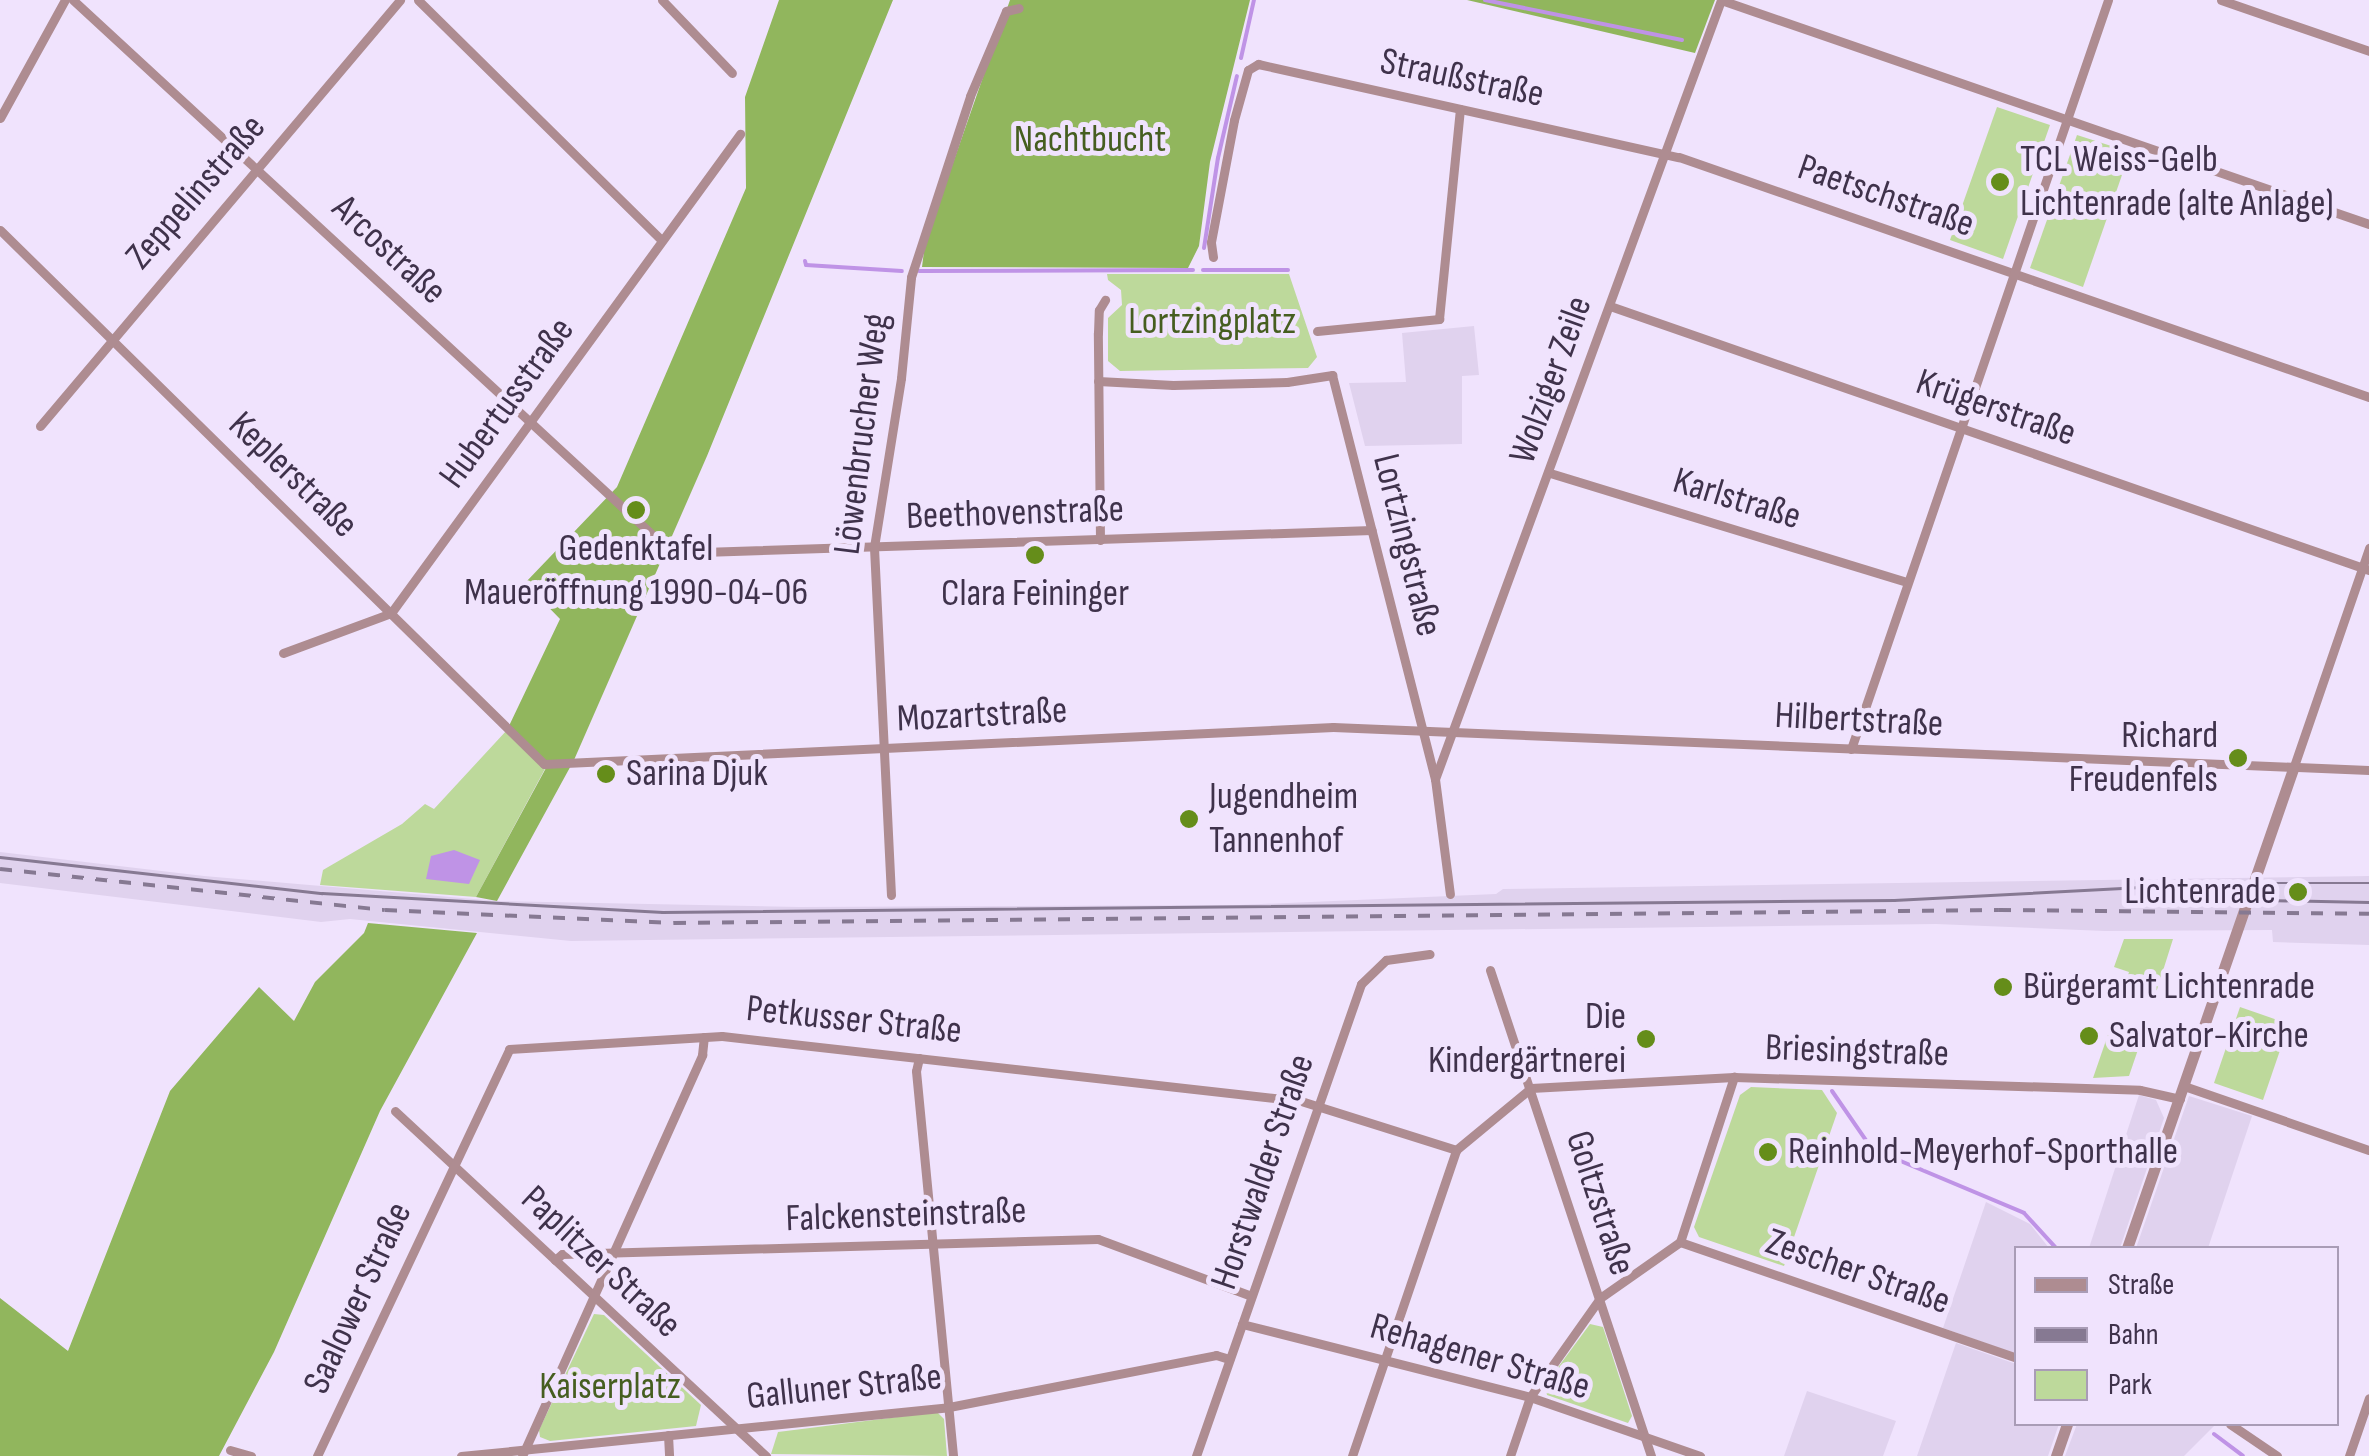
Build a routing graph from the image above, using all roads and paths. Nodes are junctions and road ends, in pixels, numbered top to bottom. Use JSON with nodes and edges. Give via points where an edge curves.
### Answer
{"nodes":[{"id":1,"x":65,"y":0,"type":"edge"},
{"id":2,"x":72,"y":0,"type":"edge"},
{"id":3,"x":400,"y":0,"type":"edge"},
{"id":4,"x":418,"y":0,"type":"edge"},
{"id":5,"x":662,"y":0,"type":"edge"},
{"id":6,"x":1721,"y":0,"type":"edge"},
{"id":7,"x":2108,"y":0,"type":"edge"},
{"id":8,"x":2221,"y":0,"type":"edge"},
{"id":9,"x":1020,"y":8,"type":"dead end"},
{"id":10,"x":2369,"y":51,"type":"edge"},
{"id":11,"x":732,"y":72,"type":"dead end"},
{"id":12,"x":1460,"y":110,"type":"junction"},
{"id":13,"x":0,"y":118,"type":"edge"},
{"id":14,"x":2067,"y":119,"type":"junction"},
{"id":15,"x":740,"y":134,"type":"dead end"},
{"id":16,"x":1665,"y":154,"type":"junction"},
{"id":17,"x":257,"y":167,"type":"junction"},
{"id":18,"x":2369,"y":224,"type":"edge"},
{"id":19,"x":0,"y":230,"type":"edge"},
{"id":20,"x":661,"y":240,"type":"junction"},
{"id":21,"x":1213,"y":257,"type":"dead end"},
{"id":22,"x":2014,"y":273,"type":"junction"},
{"id":23,"x":1105,"y":300,"type":"dead end"},
{"id":24,"x":1610,"y":306,"type":"junction"},
{"id":25,"x":1318,"y":332,"type":"dead end"},
{"id":26,"x":110,"y":339,"type":"junction"},
{"id":27,"x":1098,"y":382,"type":"junction"},
{"id":28,"x":2369,"y":397,"type":"edge"},
{"id":29,"x":530,"y":422,"type":"junction"},
{"id":30,"x":40,"y":426,"type":"dead end"},
{"id":31,"x":1960,"y":428,"type":"junction"},
{"id":32,"x":1550,"y":473,"type":"junction"},
{"id":33,"x":1372,"y":530,"type":"junction"},
{"id":34,"x":1100,"y":540,"type":"junction"},
{"id":35,"x":662,"y":545,"type":"joint"},
{"id":36,"x":874,"y":548,"type":"junction"},
{"id":37,"x":2369,"y":548,"type":"edge"},
{"id":38,"x":2366,"y":569,"type":"edge"},
{"id":39,"x":1907,"y":582,"type":"junction"},
{"id":40,"x":392,"y":613,"type":"junction"},
{"id":41,"x":283,"y":652,"type":"dead end"},
{"id":42,"x":1422,"y":730,"type":"junction"},
{"id":43,"x":1455,"y":730,"type":"junction"},
{"id":44,"x":884,"y":750,"type":"junction"},
{"id":45,"x":1851,"y":750,"type":"junction"},
{"id":46,"x":544,"y":764,"type":"joint"},
{"id":47,"x":2293,"y":769,"type":"junction"},
{"id":48,"x":2369,"y":770,"type":"edge"},
{"id":49,"x":1435,"y":779,"type":"junction"},
{"id":50,"x":1450,"y":894,"type":"dead end"},
{"id":51,"x":892,"y":895,"type":"dead end"},
{"id":52,"x":1430,"y":954,"type":"dead end"},
{"id":53,"x":1490,"y":970,"type":"dead end"},
{"id":54,"x":704,"y":1037,"type":"junction"},
{"id":55,"x":919,"y":1058,"type":"junction"},
{"id":56,"x":1734,"y":1078,"type":"junction"},
{"id":57,"x":2184,"y":1086,"type":"junction"},
{"id":58,"x":1532,"y":1088,"type":"junction"},
{"id":59,"x":2180,"y":1099,"type":"junction"},
{"id":60,"x":1319,"y":1105,"type":"junction"},
{"id":61,"x":395,"y":1111,"type":"dead end"},
{"id":62,"x":1456,"y":1150,"type":"junction"},
{"id":63,"x":2369,"y":1150,"type":"edge"},
{"id":64,"x":454,"y":1165,"type":"junction"},
{"id":65,"x":1680,"y":1242,"type":"junction"},
{"id":66,"x":933,"y":1244,"type":"junction"},
{"id":67,"x":2129,"y":1246,"type":"edge"},
{"id":68,"x":614,"y":1252,"type":"junction"},
{"id":69,"x":556,"y":1260,"type":"junction"},
{"id":70,"x":594,"y":1296,"type":"junction"},
{"id":71,"x":1251,"y":1296,"type":"junction"},
{"id":72,"x":1600,"y":1298,"type":"junction"},
{"id":73,"x":1242,"y":1324,"type":"junction"},
{"id":74,"x":2014,"y":1357,"type":"edge"},
{"id":75,"x":1229,"y":1359,"type":"junction"},
{"id":76,"x":1385,"y":1360,"type":"junction"},
{"id":77,"x":1530,"y":1398,"type":"junction"},
{"id":78,"x":2369,"y":1398,"type":"edge"},
{"id":79,"x":950,"y":1407,"type":"junction"},
{"id":80,"x":2066,"y":1426,"type":"edge"},
{"id":81,"x":2233,"y":1426,"type":"edge"},
{"id":82,"x":737,"y":1428,"type":"junction"},
{"id":83,"x":668,"y":1435,"type":"junction"},
{"id":84,"x":1644,"y":1436,"type":"junction"},
{"id":85,"x":230,"y":1450,"type":"dead end"},
{"id":86,"x":523,"y":1453,"type":"edge"},
{"id":87,"x":252,"y":1456,"type":"edge"},
{"id":88,"x":317,"y":1456,"type":"edge"},
{"id":89,"x":461,"y":1456,"type":"edge"},
{"id":90,"x":669,"y":1456,"type":"edge"},
{"id":91,"x":766,"y":1456,"type":"edge"},
{"id":92,"x":954,"y":1456,"type":"edge"},
{"id":93,"x":1196,"y":1456,"type":"edge"},
{"id":94,"x":1352,"y":1456,"type":"edge"},
{"id":95,"x":1510,"y":1456,"type":"edge"},
{"id":96,"x":1651,"y":1456,"type":"edge"},
{"id":97,"x":1700,"y":1456,"type":"edge"},
{"id":98,"x":2056,"y":1456,"type":"edge"},
{"id":99,"x":2277,"y":1456,"type":"edge"},
{"id":100,"x":2349,"y":1456,"type":"edge"}],
"edges":[{"from":1,"to":13,"type":"street"},
{"from":2,"to":17,"type":"street","name":"Arcostraße"},
{"from":3,"to":17,"type":"street","name":"Zeppelinstraße"},
{"from":4,"to":20,"type":"street"},
{"from":5,"to":11,"type":"street"},
{"from":6,"to":14,"type":"street"},
{"from":6,"to":16,"type":"street","name":"Wolziger Zeile"},
{"from":7,"to":14,"type":"street"},
{"from":8,"to":10,"type":"street"},
{"from":9,"to":36,"type":"street","name":"Löwenbrucher Weg","via":[[1006,11],[916,252]]},
{"from":12,"to":16,"type":"street","name":"Straußstraße"},
{"from":12,"to":21,"type":"street","name":"Straußstraße","via":[[1258,64],[1248,70],[1226,158]]},
{"from":12,"to":25,"type":"street","via":[[1438,319]]},
{"from":14,"to":18,"type":"street"},
{"from":14,"to":22,"type":"street"},
{"from":15,"to":20,"type":"street","name":"Hubertusstraße"},
{"from":16,"to":22,"type":"street","name":"Paetschstraße"},
{"from":16,"to":24,"type":"street","name":"Wolziger Zeile"},
{"from":17,"to":26,"type":"street","name":"Zeppelinstraße"},
{"from":17,"to":29,"type":"street","name":"Arcostraße"},
{"from":19,"to":26,"type":"street","name":"Keplerstraße"},
{"from":20,"to":29,"type":"street","name":"Hubertusstraße"},
{"from":22,"to":28,"type":"street","name":"Paetschstraße"},
{"from":22,"to":31,"type":"street"},
{"from":23,"to":27,"type":"street","via":[[1099,310]]},
{"from":24,"to":31,"type":"street","name":"Krügerstraße"},
{"from":24,"to":32,"type":"street","name":"Wolziger Zeile"},
{"from":26,"to":30,"type":"street","name":"Zeppelinstraße"},
{"from":26,"to":40,"type":"street","name":"Keplerstraße"},
{"from":27,"to":33,"type":"street","name":"Lortzingstraße","via":[[1332,376]]},
{"from":27,"to":34,"type":"street"},
{"from":29,"to":35,"type":"street","name":"Arcostraße"},
{"from":29,"to":40,"type":"street","name":"Hubertusstraße"},
{"from":31,"to":38,"type":"street","name":"Krügerstraße"},
{"from":31,"to":39,"type":"street"},
{"from":32,"to":39,"type":"street","name":"Karlstraße"},
{"from":32,"to":43,"type":"street","name":"Wolziger Zeile"},
{"from":33,"to":34,"type":"street","name":"Beethovenstraße"},
{"from":33,"to":42,"type":"street","name":"Lortzingstraße"},
{"from":34,"to":36,"type":"street","name":"Beethovenstraße"},
{"from":35,"to":36,"type":"street","name":"Beethovenstraße","via":[[677,554]]},
{"from":36,"to":44,"type":"street","name":"Löwenbrucher Weg"},
{"from":37,"to":38,"type":"street"},
{"from":38,"to":47,"type":"street"},
{"from":39,"to":45,"type":"street"},
{"from":40,"to":41,"type":"street"},
{"from":40,"to":46,"type":"street","name":"Keplerstraße"},
{"from":42,"to":43,"type":"street","name":"Hilbertstraße"},
{"from":42,"to":44,"type":"street","name":"Mozartstraße","via":[[1333,727]]},
{"from":42,"to":49,"type":"street","name":"Wolziger Zeile"},
{"from":43,"to":45,"type":"street","name":"Hilbertstraße"},
{"from":43,"to":49,"type":"street","name":"Wolziger Zeile"},
{"from":44,"to":46,"type":"street","name":"Mozartstraße"},
{"from":44,"to":51,"type":"street","name":"Löwenbrucher Weg"},
{"from":45,"to":47,"type":"street","name":"Hilbertstraße"},
{"from":47,"to":48,"type":"street","name":"Hilbertstraße"},
{"from":47,"to":57,"type":"street"},
{"from":49,"to":50,"type":"street","name":"Wolziger Zeile"},
{"from":52,"to":60,"type":"street","name":"Horstwalder Straße","via":[[1386,960],[1365,978]]},
{"from":53,"to":58,"type":"street","name":"Goltzstraße"},
{"from":54,"to":55,"type":"street","name":"Petkusser Straße"},
{"from":54,"to":64,"type":"street","name":"Petkusser Straße","via":[[508,1049]]},
{"from":54,"to":68,"type":"street","via":[[702,1055]]},
{"from":55,"to":60,"type":"street","name":"Petkusser Straße"},
{"from":55,"to":66,"type":"street"},
{"from":56,"to":58,"type":"street","name":"Briesingstraße"},
{"from":56,"to":59,"type":"street","name":"Briesingstraße","via":[[2140,1090]]},
{"from":56,"to":65,"type":"street"},
{"from":57,"to":59,"type":"street"},
{"from":57,"to":63,"type":"street"},
{"from":58,"to":62,"type":"street"},
{"from":58,"to":72,"type":"street","name":"Goltzstraße"},
{"from":59,"to":67,"type":"street"},
{"from":60,"to":62,"type":"street","name":"Petkusser Straße"},
{"from":60,"to":71,"type":"street","name":"Horstwalder Straße"},
{"from":61,"to":64,"type":"street","name":"Paplitzer Straße"},
{"from":62,"to":76,"type":"street"},
{"from":64,"to":69,"type":"street","name":"Paplitzer Straße"},
{"from":64,"to":88,"type":"street","name":"Saalower Straße"},
{"from":65,"to":72,"type":"street"},
{"from":65,"to":74,"type":"street","name":"Zescher Straße"},
{"from":66,"to":68,"type":"street","name":"Falckensteinstraße"},
{"from":66,"to":71,"type":"street","name":"Falckensteinstraße","via":[[1098,1239]]},
{"from":66,"to":79,"type":"street"},
{"from":68,"to":69,"type":"street","name":"Falckensteinstraße","via":[[562,1254]]},
{"from":68,"to":70,"type":"street"},
{"from":69,"to":70,"type":"street","name":"Paplitzer Straße"},
{"from":70,"to":82,"type":"street","name":"Paplitzer Straße"},
{"from":70,"to":86,"type":"street"},
{"from":71,"to":73,"type":"street","name":"Horstwalder Straße"},
{"from":72,"to":77,"type":"street"},
{"from":72,"to":84,"type":"street","name":"Goltzstraße"},
{"from":73,"to":75,"type":"street","name":"Horstwalder Straße"},
{"from":73,"to":76,"type":"street","name":"Rehagener Straße"},
{"from":75,"to":79,"type":"street","name":"Galluner Straße","via":[[1216,1355]]},
{"from":75,"to":93,"type":"street","name":"Horstwalder Straße"},
{"from":76,"to":77,"type":"street","name":"Rehagener Straße"},
{"from":76,"to":94,"type":"street"},
{"from":77,"to":84,"type":"street","name":"Rehagener Straße"},
{"from":77,"to":95,"type":"street"},
{"from":78,"to":100,"type":"street"},
{"from":79,"to":82,"type":"street","name":"Galluner Straße"},
{"from":79,"to":92,"type":"street"},
{"from":80,"to":98,"type":"street"},
{"from":81,"to":99,"type":"street"},
{"from":82,"to":83,"type":"street","name":"Galluner Straße"},
{"from":82,"to":91,"type":"street","name":"Paplitzer Straße"},
{"from":83,"to":86,"type":"street","name":"Galluner Straße"},
{"from":83,"to":90,"type":"street"},
{"from":84,"to":96,"type":"street","name":"Goltzstraße"},
{"from":84,"to":97,"type":"street","name":"Rehagener Straße"},
{"from":85,"to":87,"type":"street"},
{"from":86,"to":89,"type":"street","name":"Galluner Straße"}]}
